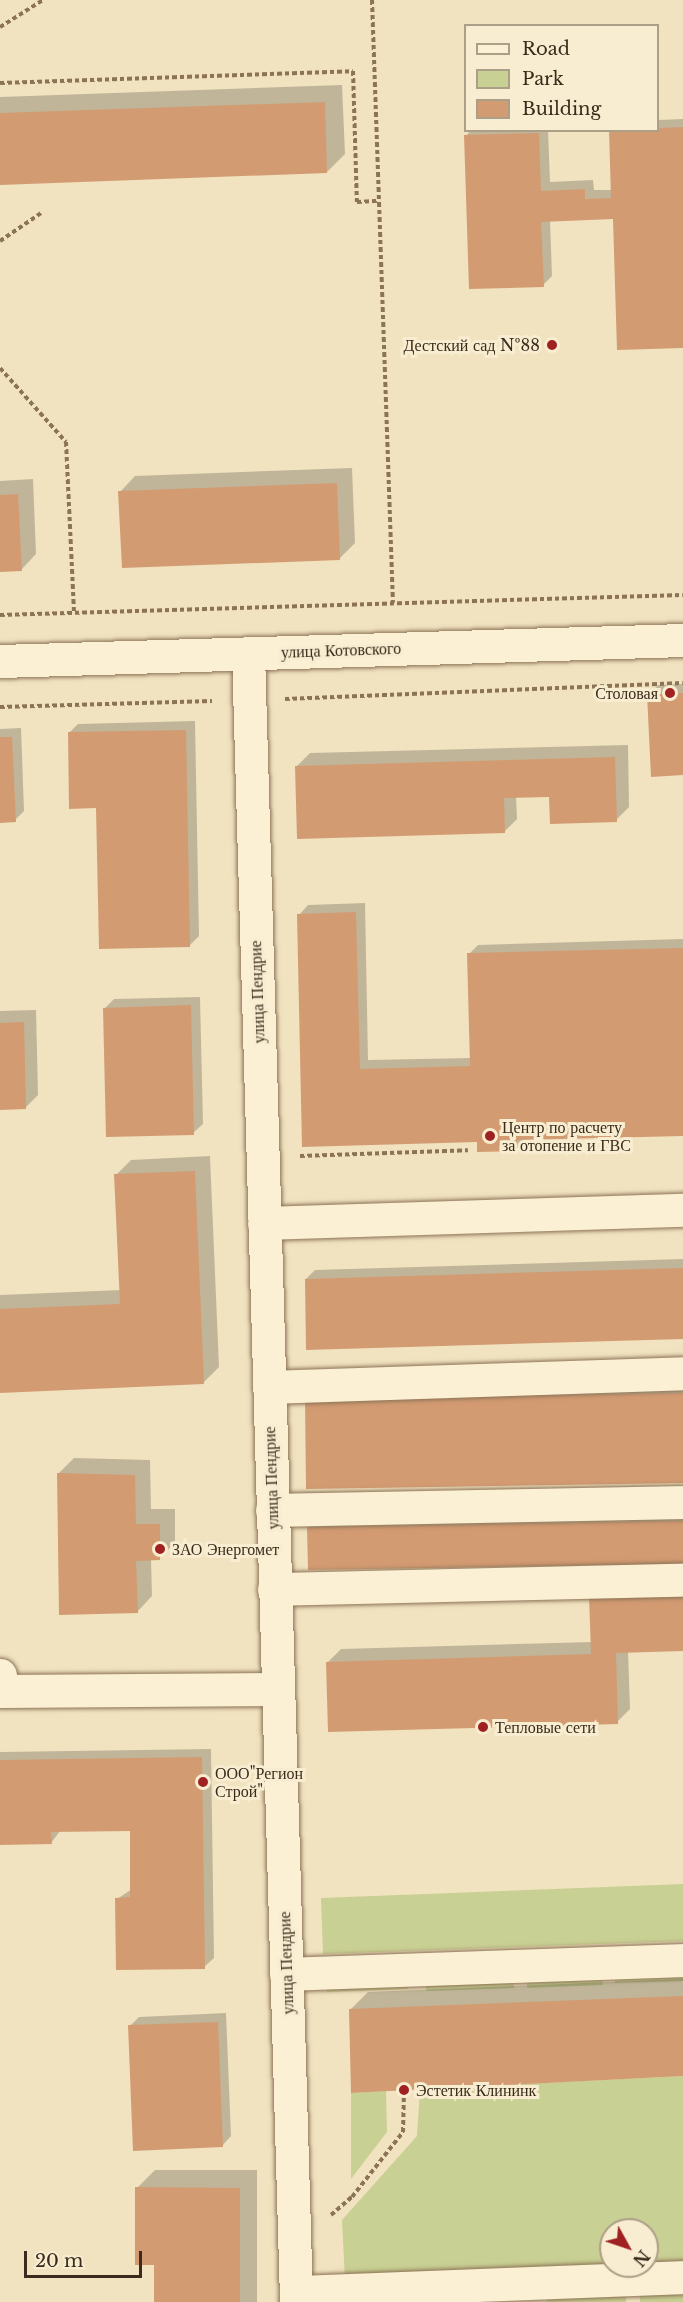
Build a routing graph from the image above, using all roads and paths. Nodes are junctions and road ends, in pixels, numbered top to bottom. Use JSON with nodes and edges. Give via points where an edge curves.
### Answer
{"nodes":[{"id":1,"x":43,"y":0,"type":"edge"},
{"id":2,"x":372,"y":0,"type":"edge"},
{"id":3,"x":0,"y":27,"type":"edge"},
{"id":4,"x":0,"y":83,"type":"edge"},
{"id":5,"x":379,"y":201,"type":"junction"},
{"id":6,"x":41,"y":213,"type":"dead end"},
{"id":7,"x":0,"y":241,"type":"edge"},
{"id":8,"x":0,"y":368,"type":"edge"},
{"id":9,"x":683,"y":594,"type":"edge"},
{"id":10,"x":393,"y":603,"type":"junction"},
{"id":11,"x":74,"y":613,"type":"junction"},
{"id":12,"x":0,"y":615,"type":"edge"},
{"id":13,"x":683,"y":640,"type":"edge"},
{"id":14,"x":248,"y":653,"type":"junction"},
{"id":15,"x":0,"y":661,"type":"edge"},
{"id":16,"x":683,"y":683,"type":"edge"},
{"id":17,"x":279,"y":699,"type":"dead end"},
{"id":18,"x":214,"y":700,"type":"dead end"},
{"id":19,"x":0,"y":707,"type":"edge"},
{"id":20,"x":468,"y":1150,"type":"dead end"},
{"id":21,"x":291,"y":1156,"type":"dead end"},
{"id":22,"x":683,"y":1210,"type":"edge"},
{"id":23,"x":264,"y":1223,"type":"junction"},
{"id":24,"x":683,"y":1373,"type":"edge"},
{"id":25,"x":269,"y":1387,"type":"junction"},
{"id":26,"x":683,"y":1502,"type":"edge"},
{"id":27,"x":272,"y":1510,"type":"junction"},
{"id":28,"x":683,"y":1580,"type":"edge"},
{"id":29,"x":274,"y":1589,"type":"junction"},
{"id":30,"x":0,"y":1675,"type":"edge"},
{"id":31,"x":277,"y":1689,"type":"junction"},
{"id":32,"x":683,"y":1960,"type":"edge"},
{"id":33,"x":286,"y":1974,"type":"junction"},
{"id":34,"x":404,"y":2090,"type":"dead end"},
{"id":35,"x":322,"y":2223,"type":"dead end"},
{"id":36,"x":683,"y":2277,"type":"edge"},
{"id":37,"x":296,"y":2297,"type":"edge"}],
"edges":[{"from":1,"to":3,"type":"path"},
{"from":2,"to":5,"type":"path"},
{"from":4,"to":5,"type":"path","via":[[353,71],[357,202]]},
{"from":5,"to":10,"type":"path"},
{"from":6,"to":7,"type":"path"},
{"from":8,"to":11,"type":"path","via":[[66,442]]},
{"from":9,"to":10,"type":"path"},
{"from":10,"to":11,"type":"path"},
{"from":11,"to":12,"type":"path"},
{"from":13,"to":14,"type":"street","name":"улица Котовского"},
{"from":14,"to":15,"type":"street","name":"улица Котовского"},
{"from":14,"to":23,"type":"street","name":"улица Пендрие"},
{"from":16,"to":17,"type":"path"},
{"from":18,"to":19,"type":"path"},
{"from":20,"to":21,"type":"path"},
{"from":22,"to":23,"type":"street"},
{"from":23,"to":25,"type":"street","name":"улица Пендрие"},
{"from":24,"to":25,"type":"street"},
{"from":25,"to":27,"type":"street","name":"улица Пендрие"},
{"from":26,"to":27,"type":"street"},
{"from":27,"to":29,"type":"street","name":"улица Пендрие"},
{"from":28,"to":29,"type":"street"},
{"from":29,"to":31,"type":"street","name":"улица Пендрие"},
{"from":30,"to":31,"type":"street","via":[[1,1691]]},
{"from":31,"to":33,"type":"street","name":"улица Пендрие"},
{"from":32,"to":33,"type":"street"},
{"from":33,"to":37,"type":"street","name":"улица Пендрие"},
{"from":34,"to":35,"type":"path","via":[[404,2132],[352,2197]]},
{"from":36,"to":37,"type":"street"}]}
